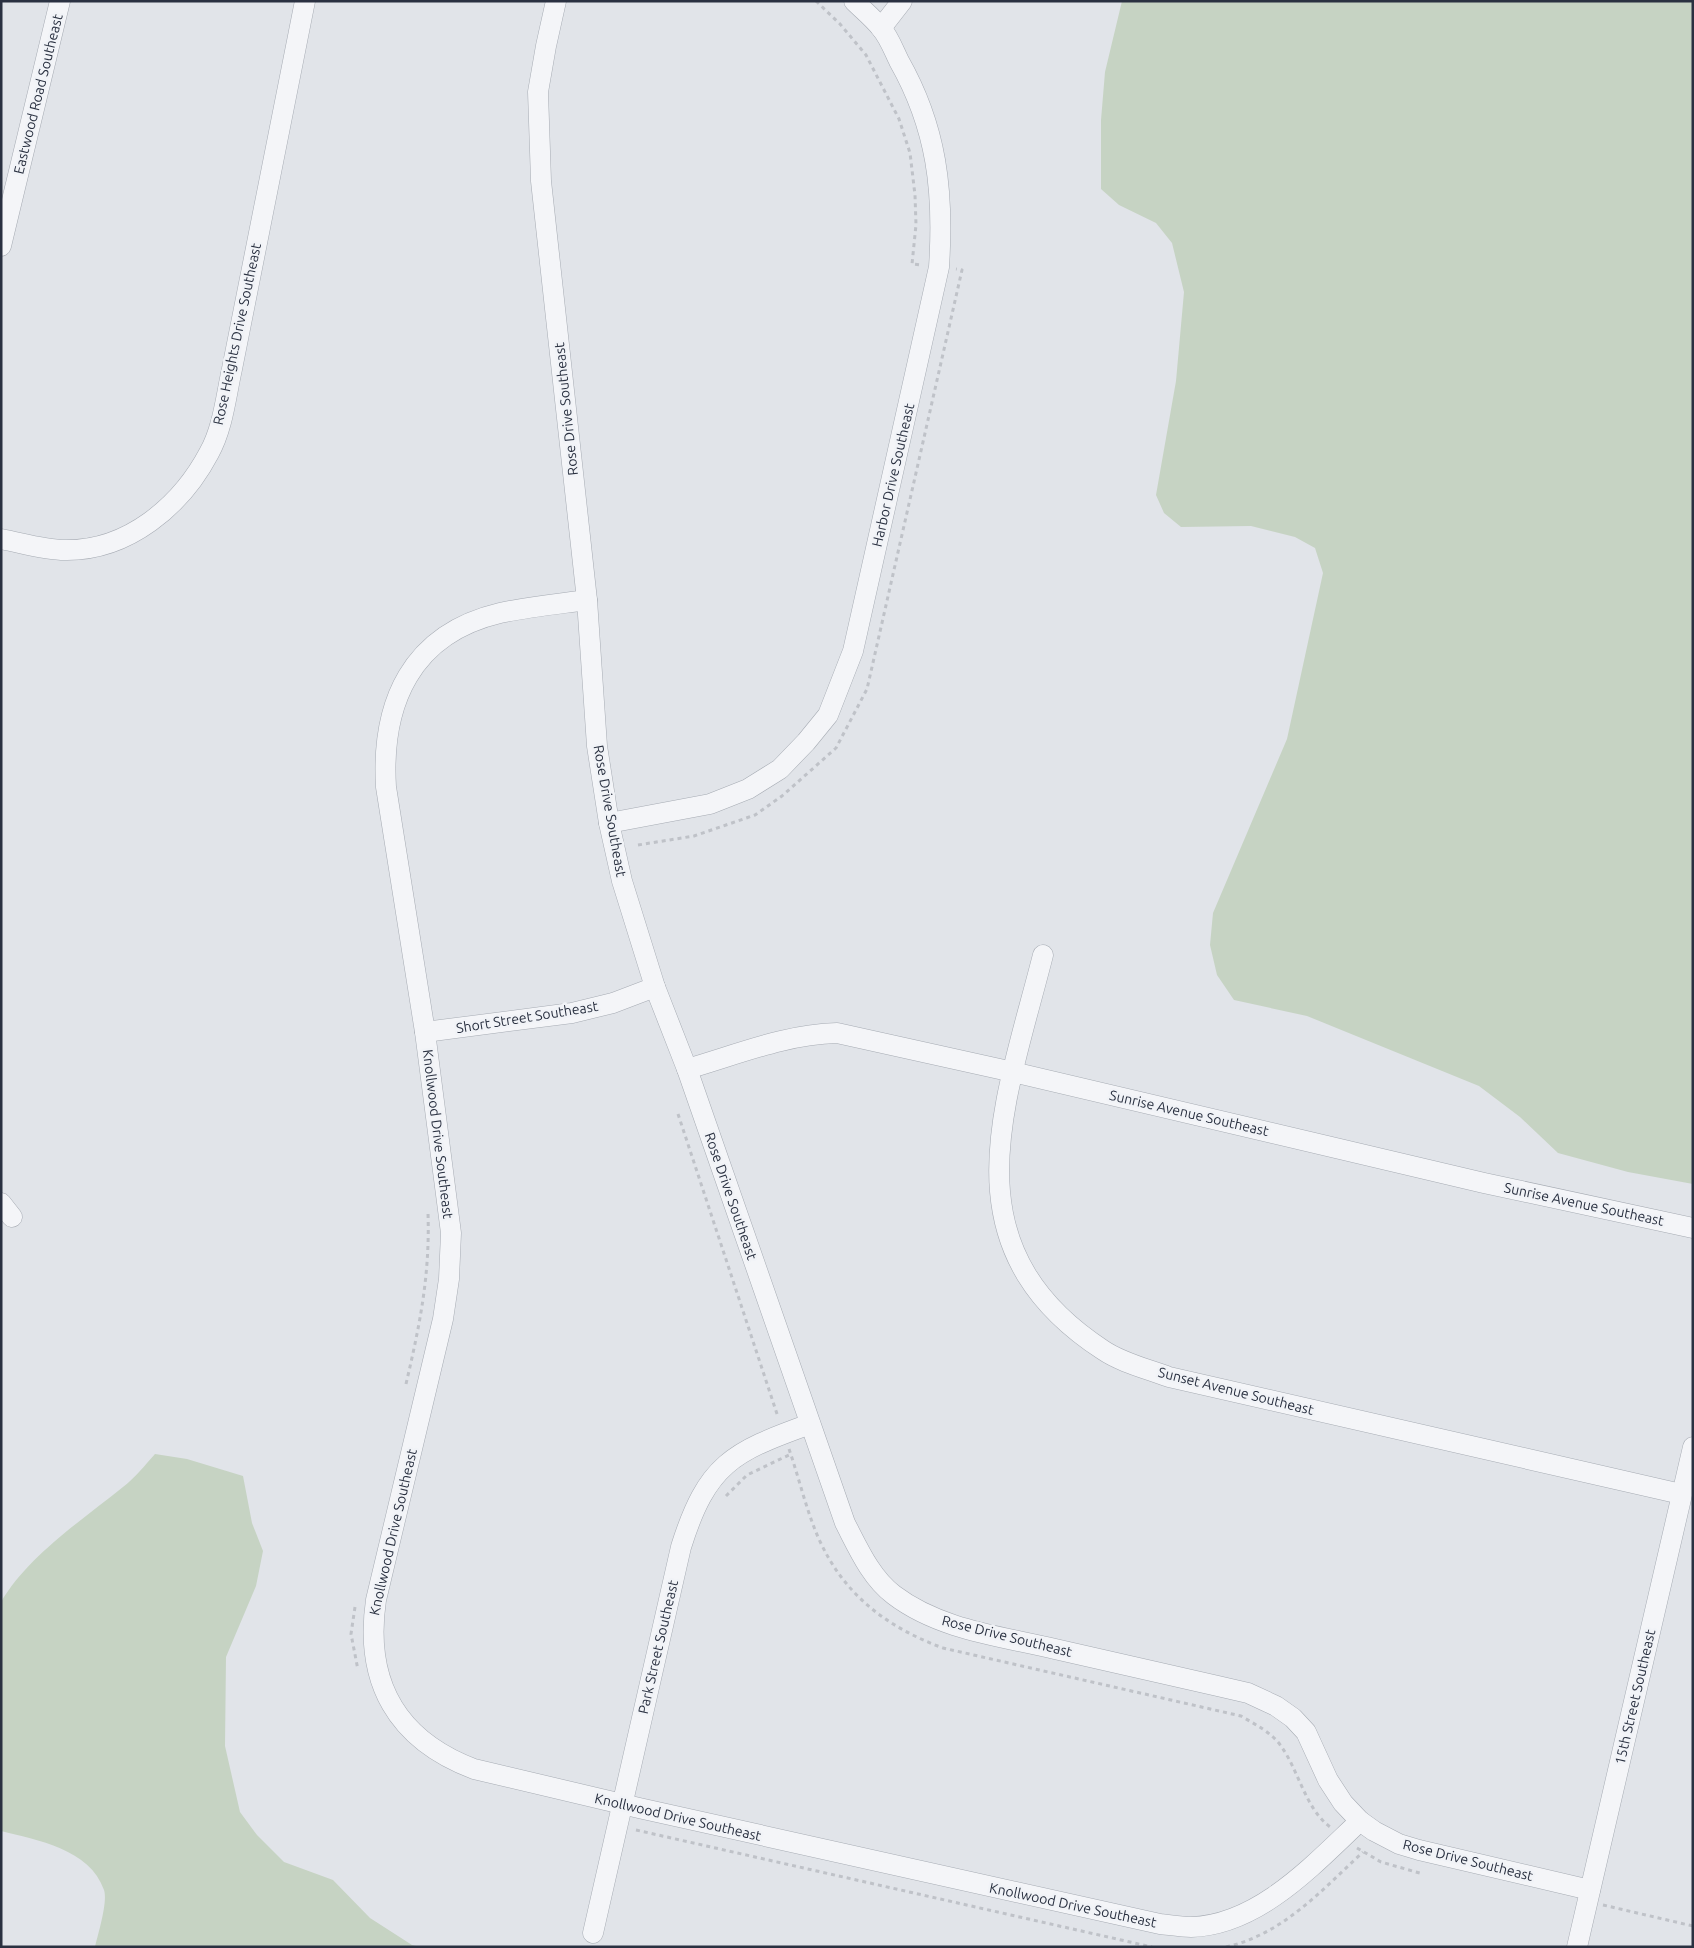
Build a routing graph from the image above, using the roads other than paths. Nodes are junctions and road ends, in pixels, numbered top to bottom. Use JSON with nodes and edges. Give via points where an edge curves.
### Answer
{"nodes":[{"id":1,"x":60,"y":1,"type":"edge"},
{"id":2,"x":305,"y":1,"type":"edge"},
{"id":3,"x":556,"y":1,"type":"edge"},
{"id":4,"x":854,"y":1,"type":"edge"},
{"id":5,"x":902,"y":1,"type":"edge"},
{"id":6,"x":881,"y":28,"type":"junction"},
{"id":7,"x":1,"y":246,"type":"edge"},
{"id":8,"x":1,"y":538,"type":"edge"},
{"id":9,"x":587,"y":600,"type":"junction"},
{"id":10,"x":610,"y":823,"type":"junction"},
{"id":11,"x":1043,"y":955,"type":"dead end"},
{"id":12,"x":655,"y":987,"type":"junction"},
{"id":13,"x":425,"y":1032,"type":"junction"},
{"id":14,"x":687,"y":1069,"type":"junction"},
{"id":15,"x":1013,"y":1072,"type":"junction"},
{"id":16,"x":1693,"y":1228,"type":"edge"},
{"id":17,"x":810,"y":1424,"type":"junction"},
{"id":18,"x":1693,"y":1447,"type":"edge"},
{"id":19,"x":1682,"y":1494,"type":"junction"},
{"id":20,"x":631,"y":1806,"type":"junction"},
{"id":21,"x":1360,"y":1821,"type":"junction"},
{"id":22,"x":1589,"y":1896,"type":"junction"},
{"id":23,"x":593,"y":1933,"type":"dead end"},
{"id":24,"x":1577,"y":1947,"type":"edge"}],
"edges":[{"from":1,"to":7,"type":"street","name":"Eastwood Road Southeast"},
{"from":2,"to":8,"type":"street","name":"Rose Heights Drive Southeast","via":[[230,378],[210,452],[187,487],[162,513],[134,533],[103,546],[65,550]]},
{"from":3,"to":9,"type":"street","name":"Rose Drive Southeast","via":[[538,92],[538,127],[541,181]]},
{"from":4,"to":6,"type":"street","name":"Harbor Drive Southeast"},
{"from":5,"to":6,"type":"street"},
{"from":6,"to":10,"type":"street","name":"Harbor Drive Southeast","via":[[914,88],[929,128],[939,178],[942,218],[939,267],[854,651],[828,715],[780,769],[748,789],[710,804]]},
{"from":9,"to":10,"type":"street","name":"Rose Drive Southeast","via":[[598,746]]},
{"from":9,"to":13,"type":"street","name":"Knollwood Drive Southeast","via":[[499,614],[462,626],[422,658],[394,703],[384,758],[386,787]]},
{"from":10,"to":12,"type":"street","name":"Rose Drive Southeast","via":[[622,881]]},
{"from":11,"to":15,"type":"street","name":"Sunset Avenue Southeast"},
{"from":12,"to":13,"type":"street","name":"Short Street Southeast","via":[[613,1003],[572,1013]]},
{"from":12,"to":14,"type":"street","name":"Rose Drive Southeast"},
{"from":13,"to":20,"type":"street","name":"Knollwood Drive Southeast","via":[[451,1233],[449,1279],[443,1320],[376,1600],[372,1628],[380,1680],[390,1703],[404,1720],[424,1743],[448,1759],[474,1769]]},
{"from":14,"to":15,"type":"street","name":"Sunrise Avenue Southeast","via":[[792,1038],[837,1033]]},
{"from":14,"to":17,"type":"street","name":"Rose Drive Southeast"},
{"from":15,"to":16,"type":"street","name":"Sunrise Avenue Southeast","via":[[1484,1183]]},
{"from":15,"to":19,"type":"street","name":"Sunset Avenue Southeast","via":[[999,1138],[998,1177],[1004,1221],[1029,1277],[1052,1310],[1104,1351],[1169,1377]]},
{"from":17,"to":20,"type":"street","name":"Park Street Southeast","via":[[757,1443],[723,1466],[691,1516],[679,1556]]},
{"from":17,"to":21,"type":"street","name":"Rose Drive Southeast","via":[[845,1523],[876,1577],[892,1594],[910,1606],[957,1626],[1248,1693],[1276,1706],[1306,1732],[1328,1780]]},
{"from":18,"to":19,"type":"street","name":"15th Street Southeast"},
{"from":19,"to":22,"type":"street","name":"15th Street Southeast"},
{"from":20,"to":21,"type":"street","name":"Knollwood Drive Southeast","via":[[1160,1924],[1191,1927],[1224,1920],[1260,1906],[1290,1887]]},
{"from":20,"to":23,"type":"street","name":"Park Street Southeast"},
{"from":21,"to":22,"type":"street","name":"Rose Drive Southeast","via":[[1399,1844]]},
{"from":22,"to":24,"type":"street","name":"15th Street Southeast"}]}
